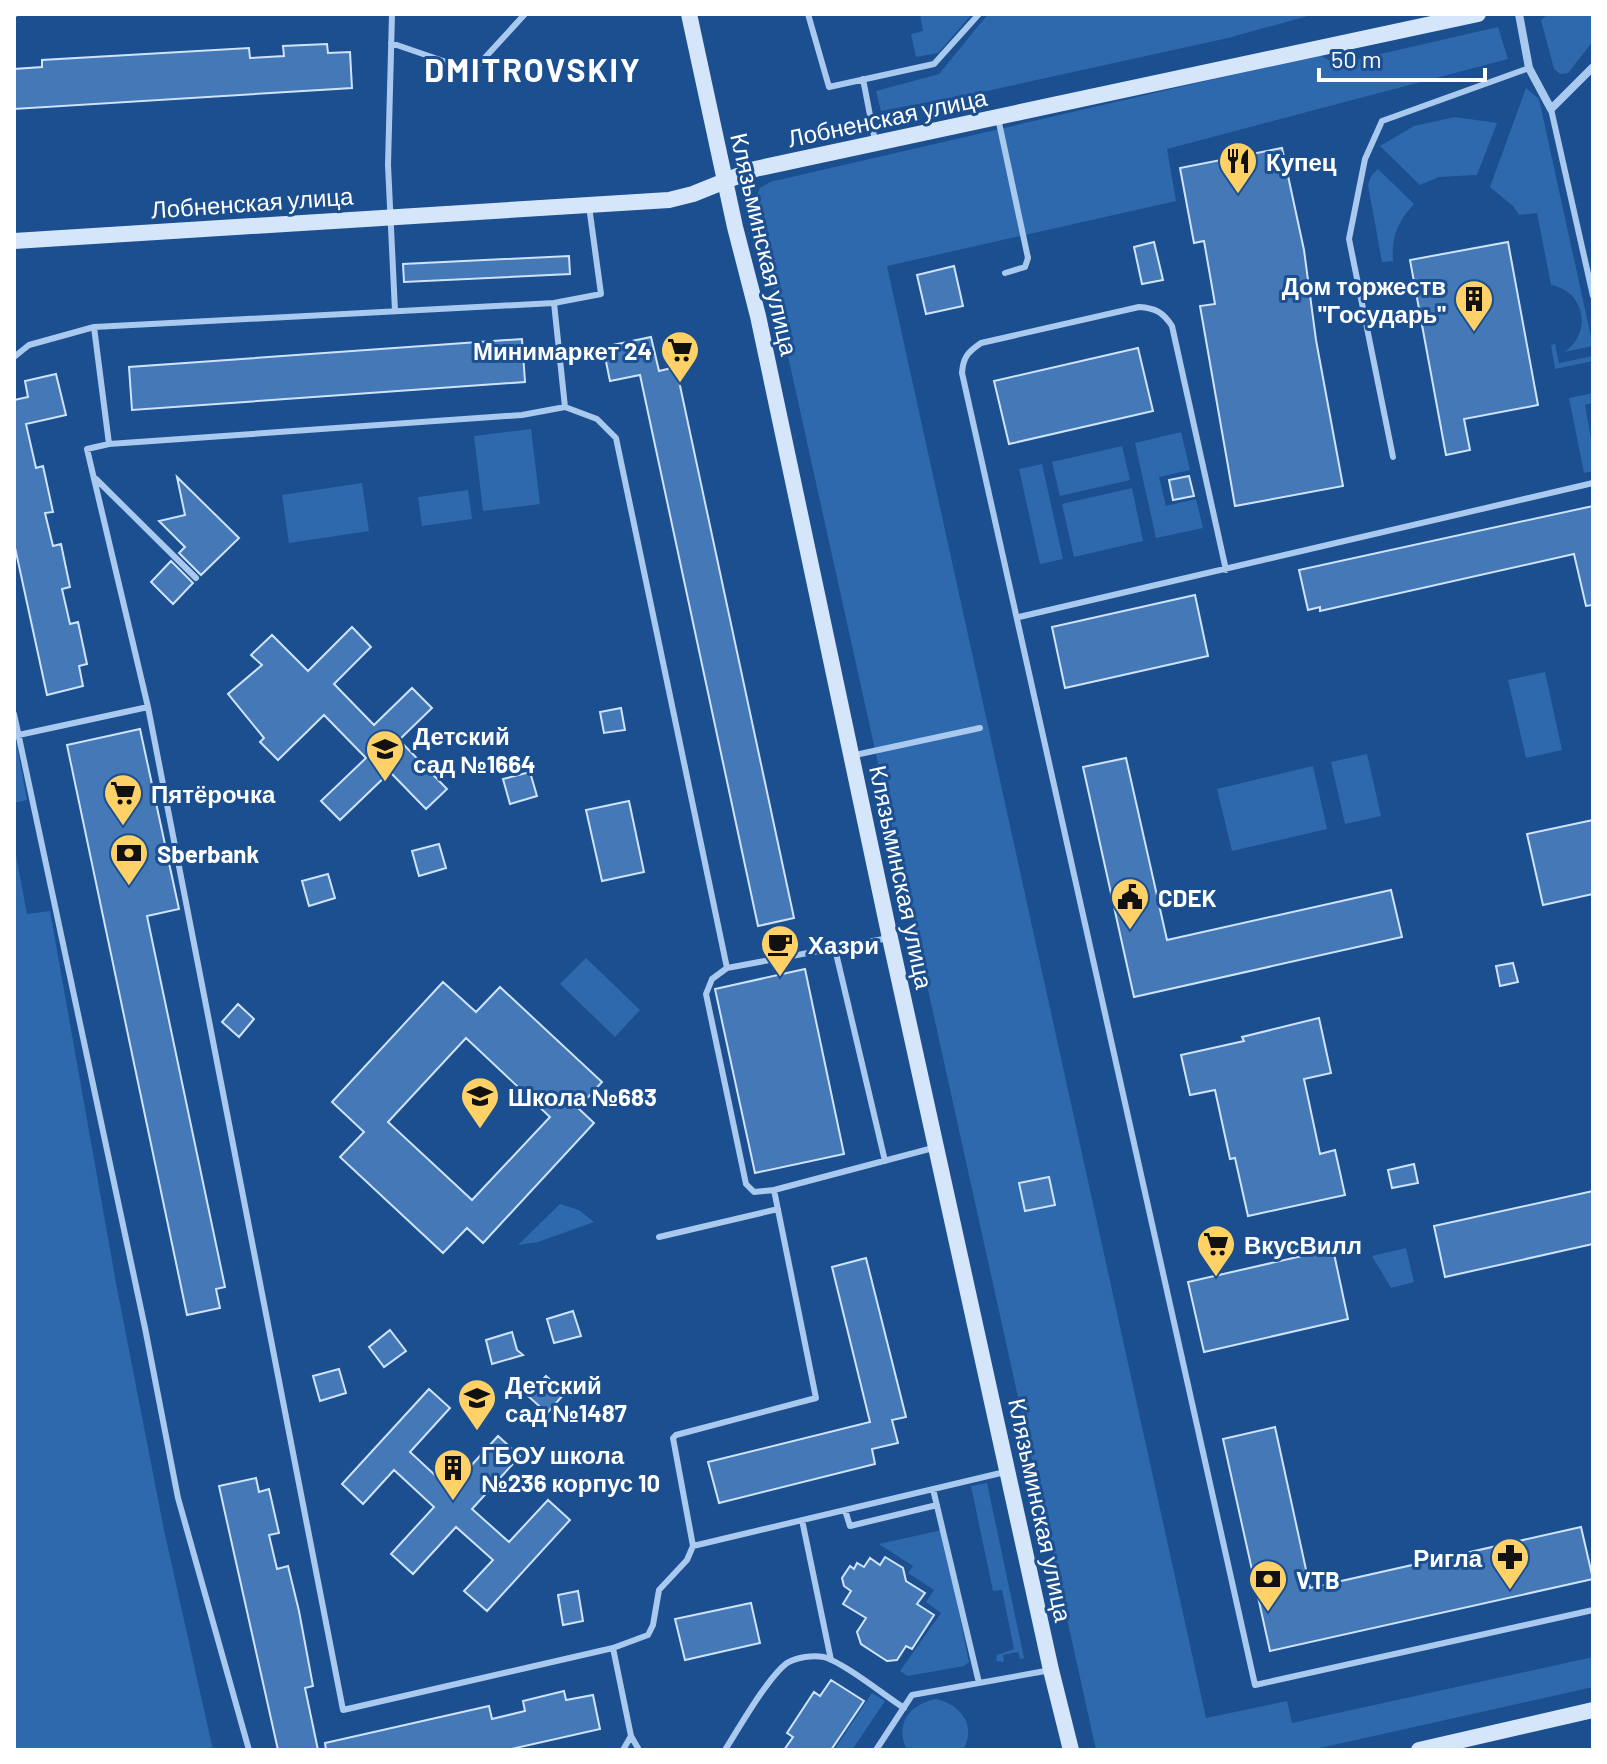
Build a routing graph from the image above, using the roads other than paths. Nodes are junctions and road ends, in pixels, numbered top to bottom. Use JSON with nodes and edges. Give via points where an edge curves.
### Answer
{"nodes":[{"id":1,"x":392,"y":14,"type":"edge"},
{"id":2,"x":525,"y":14,"type":"edge"},
{"id":3,"x":689,"y":14,"type":"edge"},
{"id":4,"x":808,"y":14,"type":"edge"},
{"id":5,"x":979,"y":14,"type":"edge"},
{"id":6,"x":1478,"y":14,"type":"edge"},
{"id":7,"x":1519,"y":14,"type":"edge"},
{"id":8,"x":391,"y":43,"type":"junction"},
{"id":9,"x":1593,"y":67,"type":"edge"},
{"id":10,"x":1529,"y":68,"type":"junction"},
{"id":11,"x":863,"y":79,"type":"junction"},
{"id":12,"x":1551,"y":109,"type":"junction"},
{"id":13,"x":998,"y":118,"type":"junction"},
{"id":14,"x":875,"y":145,"type":"junction"},
{"id":15,"x":726,"y":182,"type":"junction"},
{"id":16,"x":589,"y":205,"type":"junction"},
{"id":17,"x":390,"y":217,"type":"junction"},
{"id":18,"x":14,"y":241,"type":"edge"},
{"id":19,"x":1005,"y":273,"type":"dead end"},
{"id":20,"x":1593,"y":296,"type":"edge"},
{"id":21,"x":554,"y":303,"type":"junction"},
{"id":22,"x":395,"y":311,"type":"junction"},
{"id":23,"x":94,"y":327,"type":"junction"},
{"id":24,"x":14,"y":357,"type":"edge"},
{"id":25,"x":565,"y":407,"type":"junction"},
{"id":26,"x":109,"y":444,"type":"junction"},
{"id":27,"x":1393,"y":457,"type":"dead end"},
{"id":28,"x":93,"y":477,"type":"junction"},
{"id":29,"x":1593,"y":483,"type":"edge"},
{"id":30,"x":1226,"y":570,"type":"junction"},
{"id":31,"x":196,"y":578,"type":"dead end"},
{"id":32,"x":1019,"y":617,"type":"junction"},
{"id":33,"x":148,"y":707,"type":"junction"},
{"id":34,"x":14,"y":714,"type":"edge"},
{"id":35,"x":980,"y":728,"type":"dead end"},
{"id":36,"x":16,"y":735,"type":"edge"},
{"id":37,"x":851,"y":756,"type":"junction"},
{"id":38,"x":890,"y":938,"type":"junction"},
{"id":39,"x":835,"y":949,"type":"junction"},
{"id":40,"x":727,"y":968,"type":"junction"},
{"id":41,"x":936,"y":1147,"type":"junction"},
{"id":42,"x":885,"y":1161,"type":"junction"},
{"id":43,"x":774,"y":1190,"type":"junction"},
{"id":44,"x":778,"y":1209,"type":"junction"},
{"id":45,"x":659,"y":1237,"type":"dead end"},
{"id":46,"x":1008,"y":1471,"type":"junction"},
{"id":47,"x":933,"y":1489,"type":"junction"},
{"id":48,"x":937,"y":1505,"type":"junction"},
{"id":49,"x":845,"y":1510,"type":"junction"},
{"id":50,"x":802,"y":1520,"type":"junction"},
{"id":51,"x":693,"y":1546,"type":"junction"},
{"id":52,"x":1593,"y":1610,"type":"edge"},
{"id":53,"x":613,"y":1648,"type":"junction"},
{"id":54,"x":831,"y":1660,"type":"junction"},
{"id":55,"x":1051,"y":1670,"type":"junction"},
{"id":56,"x":979,"y":1683,"type":"junction"},
{"id":57,"x":904,"y":1708,"type":"junction"},
{"id":58,"x":1593,"y":1710,"type":"edge"},
{"id":59,"x":631,"y":1736,"type":"junction"},
{"id":60,"x":249,"y":1750,"type":"edge"},
{"id":61,"x":623,"y":1750,"type":"edge"},
{"id":62,"x":639,"y":1750,"type":"edge"},
{"id":63,"x":725,"y":1750,"type":"edge"},
{"id":64,"x":876,"y":1750,"type":"edge"},
{"id":65,"x":1071,"y":1750,"type":"edge"},
{"id":66,"x":1419,"y":1750,"type":"edge"}],
"edges":[{"from":1,"to":8,"type":"lane"},
{"from":2,"to":8,"type":"lane","via":[[480,63],[452,64]]},
{"from":3,"to":15,"type":"street","name":"Клязьминская улица"},
{"from":4,"to":11,"type":"lane","via":[[829,87]]},
{"from":5,"to":11,"type":"lane","via":[[934,64]]},
{"from":6,"to":13,"type":"street","name":"Лобненская улица"},
{"from":7,"to":10,"type":"street"},
{"from":8,"to":17,"type":"lane"},
{"from":9,"to":12,"type":"street"},
{"from":10,"to":12,"type":"street"},
{"from":10,"to":27,"type":"lane","via":[[1382,121],[1365,159],[1349,239]]},
{"from":11,"to":14,"type":"lane"},
{"from":12,"to":20,"type":"lane"},
{"from":13,"to":14,"type":"street","name":"Лобненская улица"},
{"from":13,"to":19,"type":"lane","via":[[1028,258],[1025,267]]},
{"from":14,"to":15,"type":"street","name":"Лобненская улица","via":[[755,169]]},
{"from":15,"to":16,"type":"street","name":"Лобненская улица","via":[[669,200]]},
{"from":15,"to":37,"type":"street","name":"Клязьминская улица"},
{"from":16,"to":17,"type":"street","name":"Лобненская улица"},
{"from":16,"to":21,"type":"lane","via":[[601,294]]},
{"from":17,"to":18,"type":"street","name":"Лобненская улица"},
{"from":17,"to":22,"type":"lane"},
{"from":21,"to":22,"type":"lane"},
{"from":21,"to":25,"type":"lane"},
{"from":22,"to":23,"type":"lane"},
{"from":23,"to":24,"type":"lane","via":[[29,345]]},
{"from":23,"to":26,"type":"lane"},
{"from":25,"to":26,"type":"lane","via":[[522,415]]},
{"from":25,"to":40,"type":"lane","via":[[597,419],[616,438]]},
{"from":26,"to":28,"type":"lane","via":[[87,449]]},
{"from":28,"to":31,"type":"lane"},
{"from":28,"to":33,"type":"lane"},
{"from":29,"to":30,"type":"lane"},
{"from":30,"to":32,"type":"lane"},
{"from":30,"to":32,"type":"lane","via":[[1172,326],[1167,317],[1139,307],[981,343],[963,362]]},
{"from":32,"to":52,"type":"lane","via":[[1255,1685]]},
{"from":33,"to":36,"type":"lane"},
{"from":33,"to":53,"type":"lane","via":[[343,1710]]},
{"from":34,"to":36,"type":"lane"},
{"from":35,"to":37,"type":"lane"},
{"from":36,"to":60,"type":"lane","via":[[178,1498]]},
{"from":37,"to":38,"type":"street","name":"Клязьминская улица"},
{"from":38,"to":39,"type":"lane"},
{"from":38,"to":41,"type":"street","name":"Клязьминская улица"},
{"from":39,"to":40,"type":"lane"},
{"from":39,"to":42,"type":"lane"},
{"from":40,"to":43,"type":"lane","via":[[712,979],[706,994],[746,1184],[754,1192]]},
{"from":41,"to":42,"type":"lane"},
{"from":41,"to":46,"type":"street","name":"Клязьминская улица"},
{"from":42,"to":43,"type":"lane"},
{"from":43,"to":44,"type":"lane"},
{"from":44,"to":45,"type":"lane"},
{"from":44,"to":51,"type":"lane","via":[[816,1398],[673,1438]]},
{"from":46,"to":47,"type":"lane"},
{"from":46,"to":55,"type":"street","name":"Клязьминская улица"},
{"from":47,"to":48,"type":"lane"},
{"from":47,"to":49,"type":"lane"},
{"from":48,"to":49,"type":"lane","via":[[850,1526]]},
{"from":48,"to":56,"type":"lane"},
{"from":49,"to":50,"type":"lane"},
{"from":50,"to":51,"type":"lane"},
{"from":50,"to":54,"type":"lane"},
{"from":51,"to":53,"type":"lane","via":[[659,1590],[648,1635]]},
{"from":53,"to":59,"type":"lane"},
{"from":54,"to":57,"type":"lane"},
{"from":54,"to":63,"type":"lane","via":[[814,1656],[788,1663]]},
{"from":55,"to":56,"type":"lane"},
{"from":55,"to":65,"type":"street","name":"Клязьминская улица"},
{"from":56,"to":57,"type":"lane","via":[[912,1695]]},
{"from":57,"to":64,"type":"lane"},
{"from":58,"to":66,"type":"street"},
{"from":59,"to":61,"type":"lane"},
{"from":59,"to":62,"type":"lane"}]}
